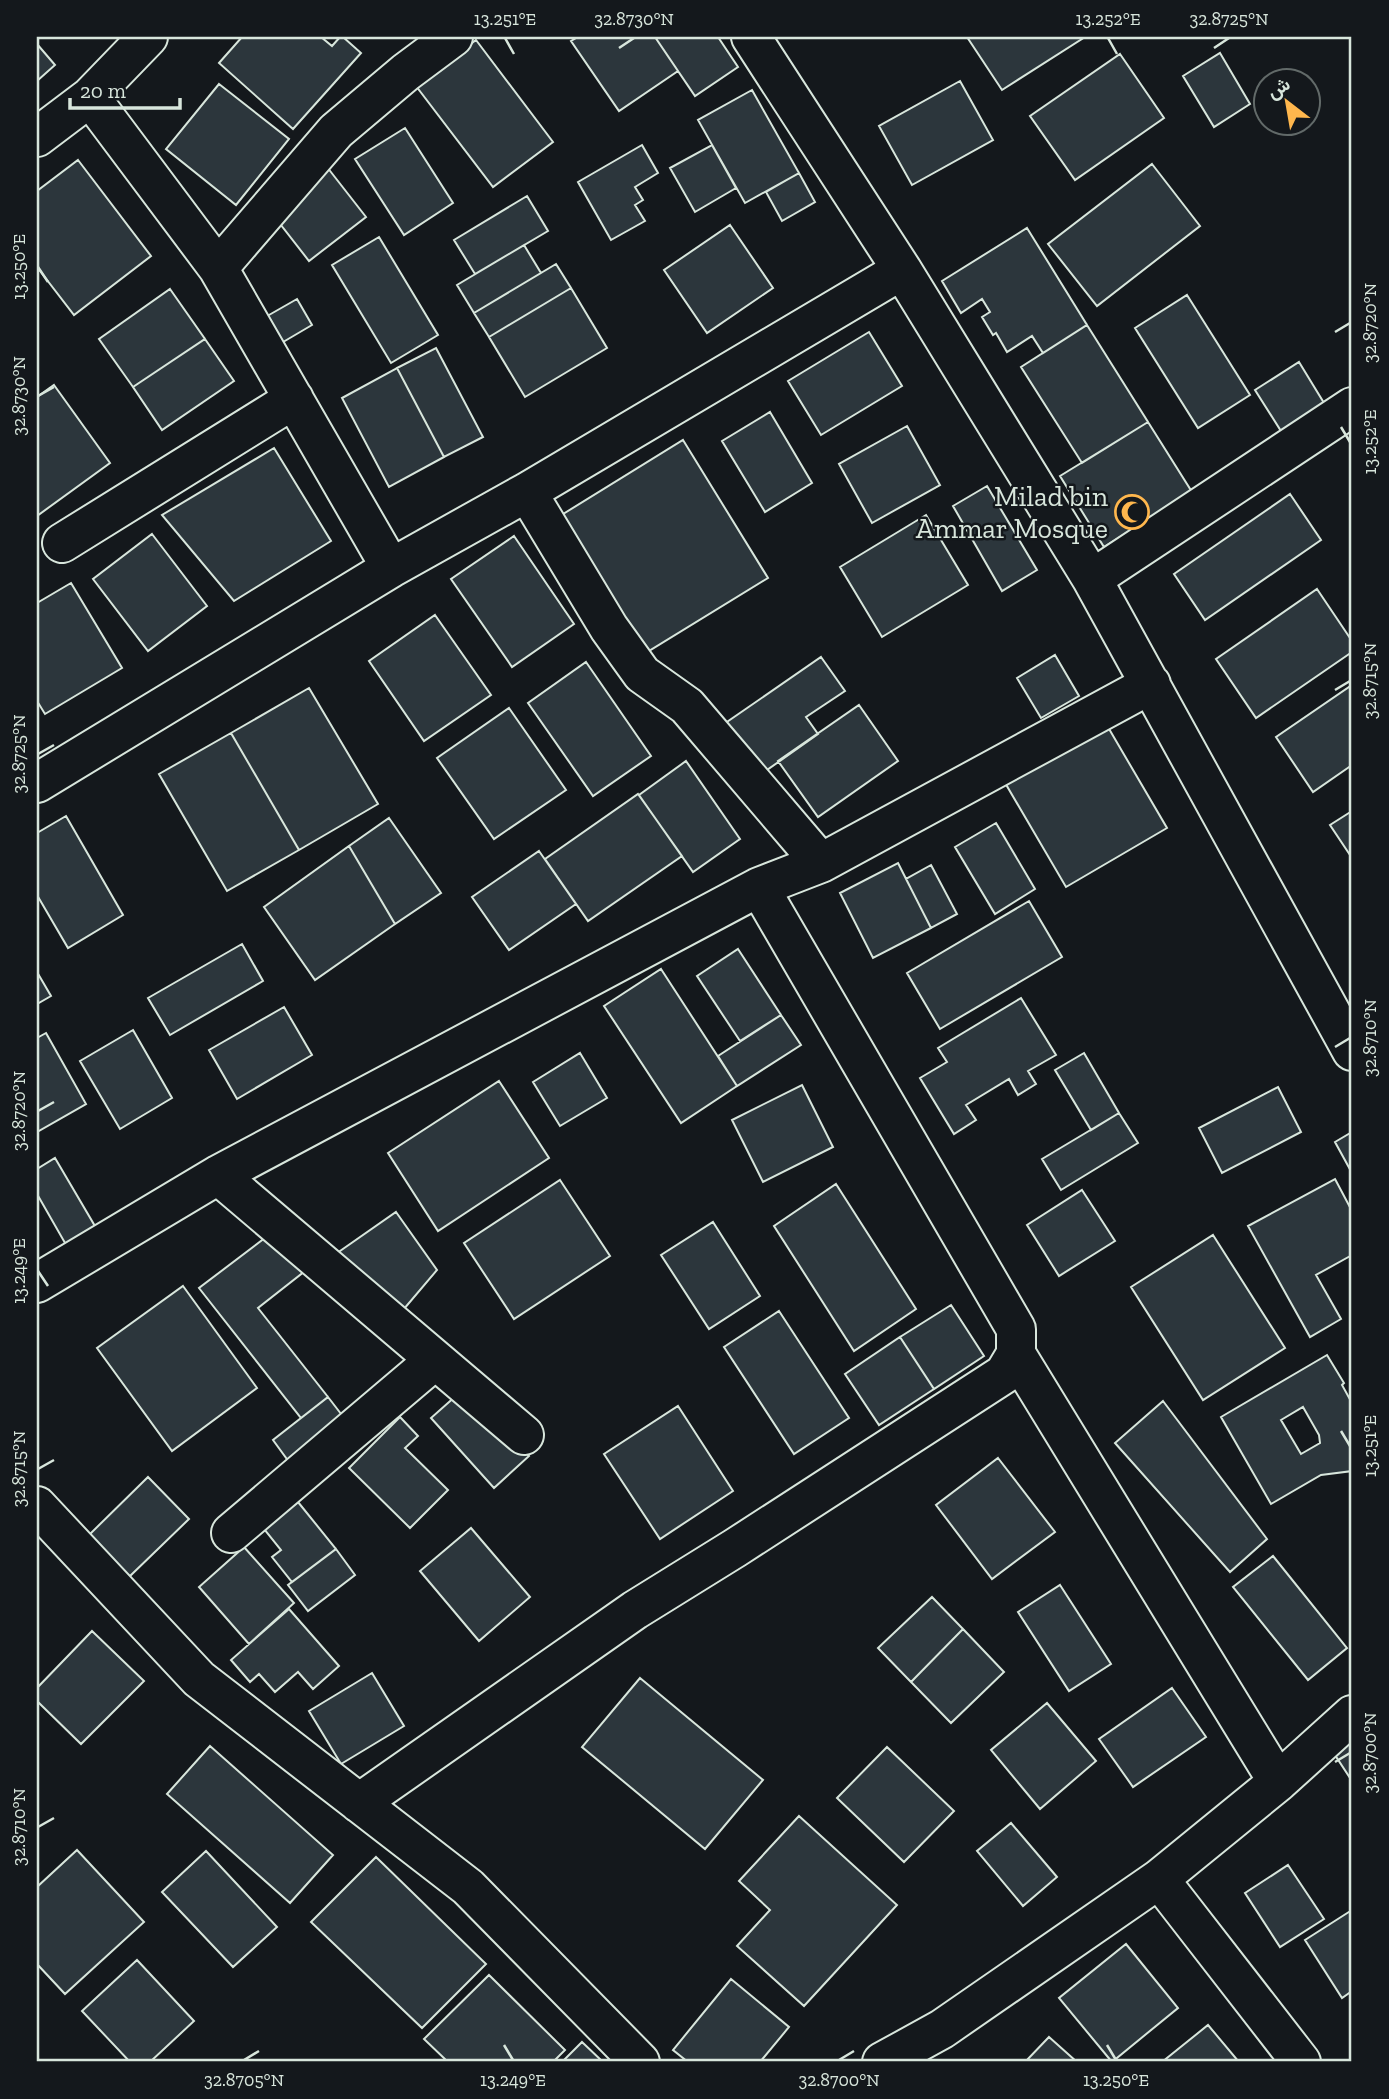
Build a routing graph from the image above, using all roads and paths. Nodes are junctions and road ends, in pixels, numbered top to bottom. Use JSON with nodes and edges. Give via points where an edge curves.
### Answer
{"nodes":[{"id":1,"x":148,"y":37,"type":"edge"},
{"id":2,"x":453,"y":37,"type":"edge"},
{"id":3,"x":751,"y":37,"type":"edge"},
{"id":4,"x":90,"y":97,"type":"junction"},
{"id":5,"x":37,"y":137,"type":"edge"},
{"id":6,"x":218,"y":268,"type":"junction"},
{"id":7,"x":902,"y":270,"type":"junction"},
{"id":8,"x":293,"y":399,"type":"junction"},
{"id":9,"x":1352,"y":407,"type":"edge"},
{"id":10,"x":527,"y":492,"type":"junction"},
{"id":11,"x":62,"y":543,"type":"dead end"},
{"id":12,"x":391,"y":568,"type":"junction"},
{"id":13,"x":1092,"y":579,"type":"junction"},
{"id":14,"x":1151,"y":684,"type":"junction"},
{"id":15,"x":37,"y":783,"type":"edge"},
{"id":16,"x":821,"y":863,"type":"junction"},
{"id":17,"x":759,"y":887,"type":"junction"},
{"id":18,"x":1352,"y":1051,"type":"edge"},
{"id":19,"x":218,"y":1175,"type":"junction"},
{"id":20,"x":37,"y":1283,"type":"edge"},
{"id":21,"x":1016,"y":1354,"type":"junction"},
{"id":22,"x":435,"y":1360,"type":"junction"},
{"id":23,"x":524,"y":1435,"type":"dead end"},
{"id":24,"x":37,"y":1506,"type":"edge"},
{"id":25,"x":231,"y":1534,"type":"dead end"},
{"id":26,"x":1352,"y":1715,"type":"edge"},
{"id":27,"x":1278,"y":1782,"type":"junction"},
{"id":28,"x":359,"y":1803,"type":"junction"},
{"id":29,"x":1159,"y":1879,"type":"junction"},
{"id":30,"x":640,"y":2062,"type":"edge"},
{"id":31,"x":882,"y":2062,"type":"edge"},
{"id":32,"x":1301,"y":2062,"type":"edge"}],
"edges":[{"from":1,"to":4,"type":"street"},
{"from":2,"to":6,"type":"street","via":[[336,131]]},
{"from":3,"to":7,"type":"street"},
{"from":4,"to":5,"type":"street"},
{"from":4,"to":6,"type":"street"},
{"from":6,"to":8,"type":"street"},
{"from":7,"to":10,"type":"street"},
{"from":7,"to":13,"type":"street"},
{"from":8,"to":11,"type":"street"},
{"from":8,"to":12,"type":"street"},
{"from":9,"to":13,"type":"street"},
{"from":10,"to":12,"type":"street"},
{"from":10,"to":16,"type":"street","via":[[642,674],[687,706]]},
{"from":12,"to":15,"type":"street"},
{"from":13,"to":14,"type":"street"},
{"from":14,"to":16,"type":"street"},
{"from":14,"to":18,"type":"street"},
{"from":16,"to":17,"type":"street"},
{"from":17,"to":19,"type":"street"},
{"from":17,"to":21,"type":"street","via":[[1016,1329]]},
{"from":19,"to":20,"type":"street"},
{"from":19,"to":22,"type":"street"},
{"from":21,"to":27,"type":"street"},
{"from":21,"to":28,"type":"street","via":[[1004,1374],[635,1609]]},
{"from":22,"to":23,"type":"street"},
{"from":22,"to":25,"type":"street"},
{"from":24,"to":28,"type":"street","via":[[199,1679]]},
{"from":26,"to":27,"type":"street"},
{"from":27,"to":29,"type":"street"},
{"from":28,"to":30,"type":"street","via":[[468,1887]]},
{"from":29,"to":31,"type":"street","via":[[942,2029]]},
{"from":29,"to":32,"type":"street"}]}
